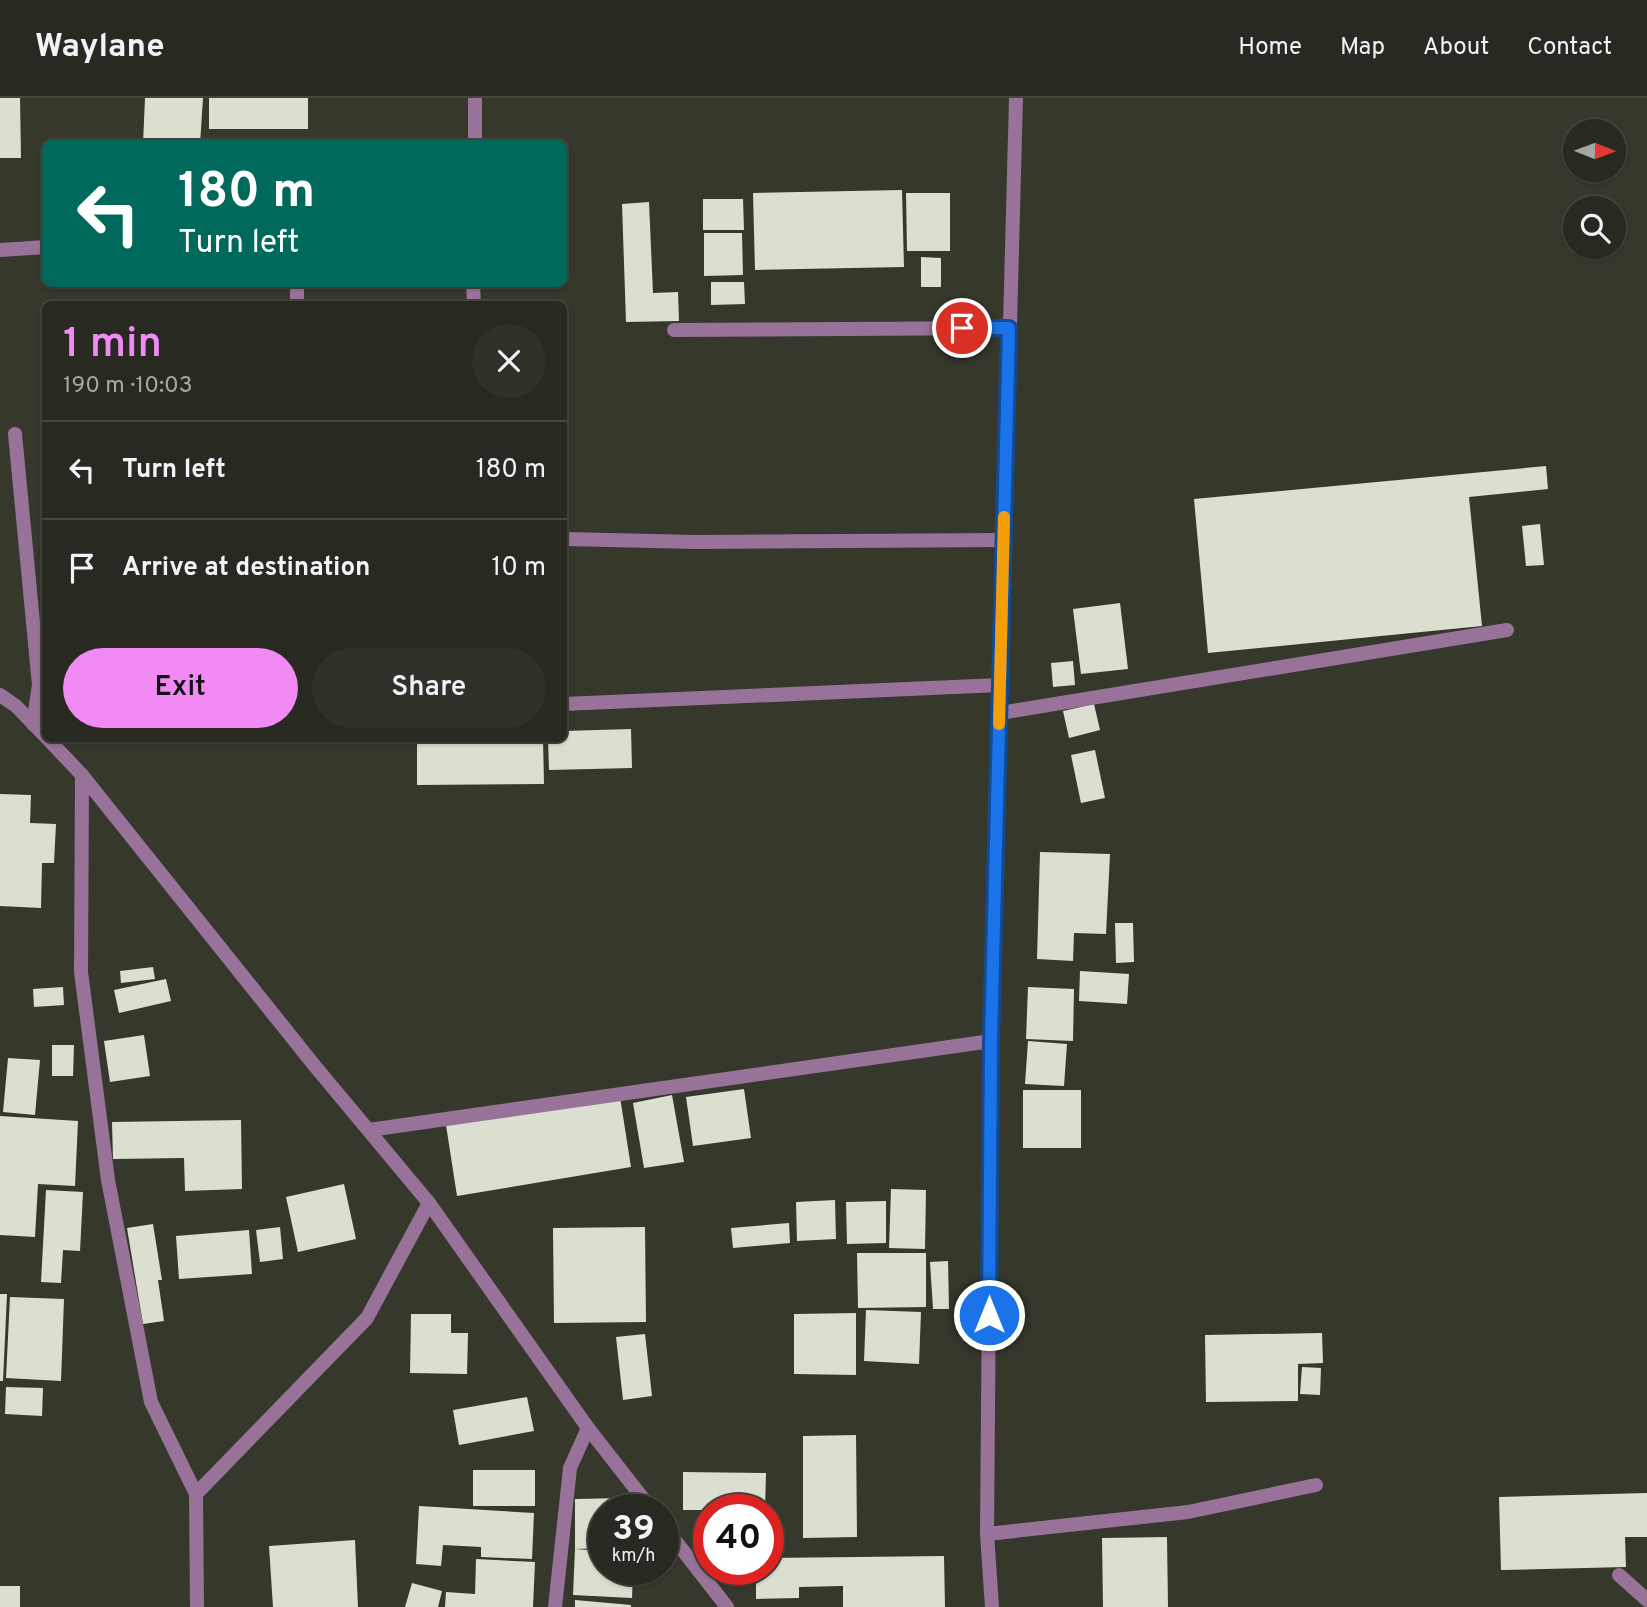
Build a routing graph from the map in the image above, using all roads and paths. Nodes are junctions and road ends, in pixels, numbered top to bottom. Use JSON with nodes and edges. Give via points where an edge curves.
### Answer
{"nodes":[{"id":1,"x":475,"y":98,"type":"edge"},
{"id":2,"x":1016,"y":98,"type":"edge"},
{"id":3,"x":475,"y":140,"type":"edge"},
{"id":4,"x":42,"y":247,"type":"edge"},
{"id":5,"x":0,"y":250,"type":"edge"},
{"id":6,"x":1009,"y":328,"type":"junction"},
{"id":7,"x":674,"y":330,"type":"dead end"},
{"id":8,"x":15,"y":434,"type":"dead end"},
{"id":9,"x":567,"y":539,"type":"edge"},
{"id":10,"x":1004,"y":540,"type":"junction"},
{"id":11,"x":1507,"y":630,"type":"dead end"},
{"id":12,"x":1000,"y":685,"type":"junction"},
{"id":13,"x":0,"y":695,"type":"edge"},
{"id":14,"x":567,"y":704,"type":"edge"},
{"id":15,"x":1000,"y":713,"type":"junction"},
{"id":16,"x":41,"y":731,"type":"edge"},
{"id":17,"x":51,"y":742,"type":"edge"},
{"id":18,"x":82,"y":775,"type":"junction"},
{"id":19,"x":991,"y":1041,"type":"junction"},
{"id":20,"x":369,"y":1130,"type":"junction"},
{"id":21,"x":429,"y":1203,"type":"junction"},
{"id":22,"x":588,"y":1428,"type":"junction"},
{"id":23,"x":1316,"y":1485,"type":"dead end"},
{"id":24,"x":196,"y":1494,"type":"junction"},
{"id":25,"x":640,"y":1494,"type":"edge"},
{"id":26,"x":987,"y":1534,"type":"junction"},
{"id":27,"x":679,"y":1545,"type":"edge"},
{"id":28,"x":1619,"y":1575,"type":"dead end"},
{"id":29,"x":1647,"y":1600,"type":"edge"},
{"id":30,"x":197,"y":1607,"type":"edge"},
{"id":31,"x":555,"y":1607,"type":"edge"},
{"id":32,"x":727,"y":1607,"type":"edge"},
{"id":33,"x":992,"y":1607,"type":"edge"}],
"edges":[{"from":1,"to":3,"type":"street"},
{"from":2,"to":6,"type":"street"},
{"from":4,"to":5,"type":"street"},
{"from":6,"to":7,"type":"street"},
{"from":6,"to":10,"type":"street"},
{"from":8,"to":16,"type":"street"},
{"from":9,"to":10,"type":"street"},
{"from":10,"to":12,"type":"street"},
{"from":11,"to":15,"type":"street"},
{"from":12,"to":14,"type":"street"},
{"from":12,"to":15,"type":"street"},
{"from":13,"to":16,"type":"street"},
{"from":15,"to":19,"type":"street"},
{"from":17,"to":18,"type":"street"},
{"from":18,"to":20,"type":"street"},
{"from":18,"to":24,"type":"street","via":[[81,972],[108,1180],[151,1402]]},
{"from":19,"to":20,"type":"street"},
{"from":19,"to":26,"type":"street"},
{"from":20,"to":21,"type":"street"},
{"from":21,"to":22,"type":"street"},
{"from":21,"to":24,"type":"street","via":[[367,1318]]},
{"from":22,"to":25,"type":"street"},
{"from":22,"to":31,"type":"street","via":[[570,1468]]},
{"from":23,"to":26,"type":"street","via":[[1188,1512]]},
{"from":24,"to":30,"type":"street"},
{"from":26,"to":33,"type":"street"},
{"from":27,"to":32,"type":"street"},
{"from":28,"to":29,"type":"street"}]}
